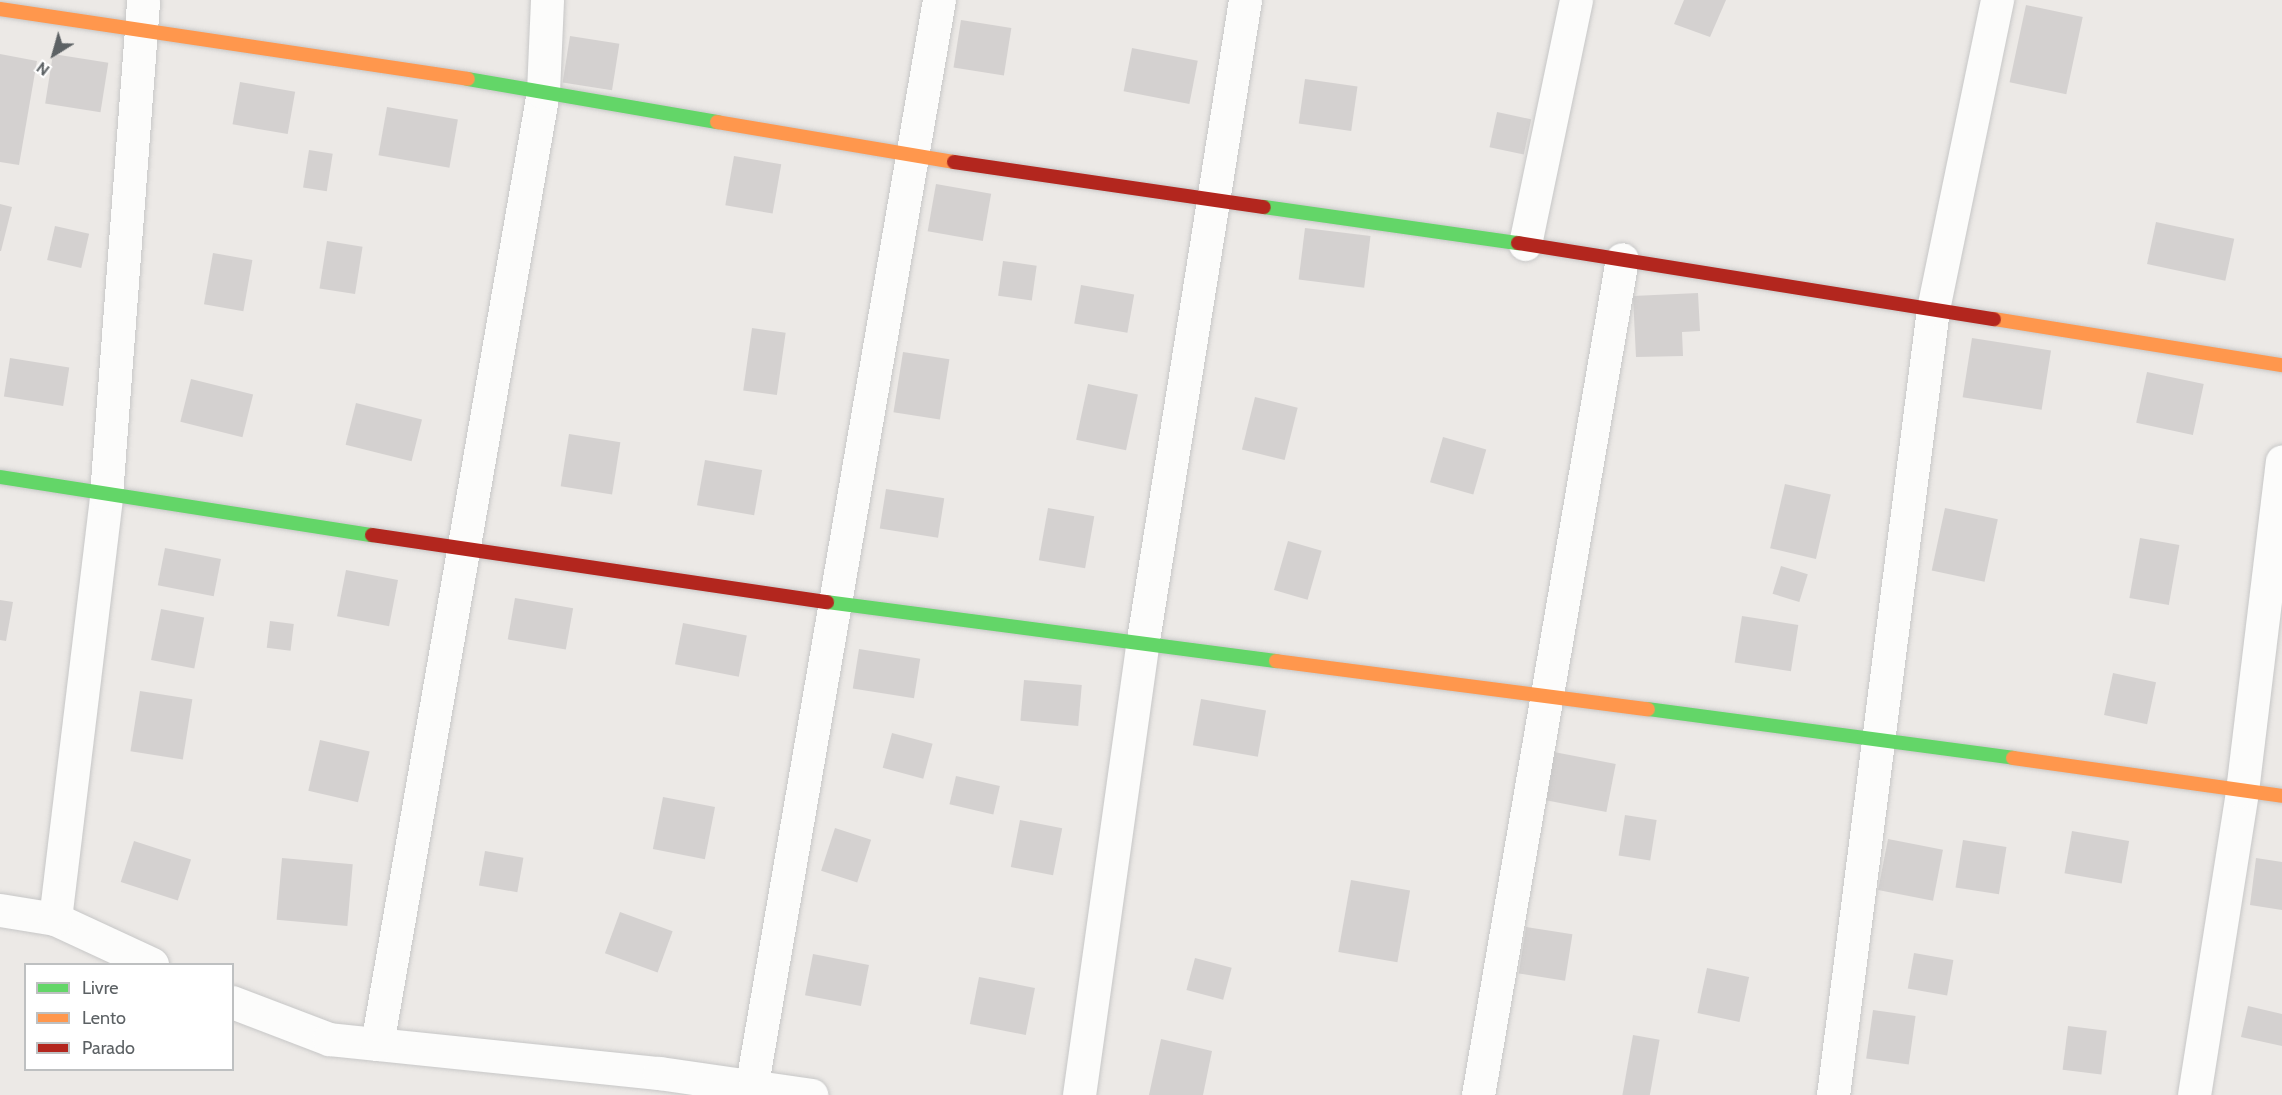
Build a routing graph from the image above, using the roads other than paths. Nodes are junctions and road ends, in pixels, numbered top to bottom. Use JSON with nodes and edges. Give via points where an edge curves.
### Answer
{"nodes":[{"id":1,"x":548,"y":0,"type":"edge"},
{"id":2,"x":939,"y":0,"type":"edge"},
{"id":3,"x":1245,"y":0,"type":"edge"},
{"id":4,"x":1576,"y":0,"type":"edge"},
{"id":5,"x":1997,"y":0,"type":"edge"},
{"id":6,"x":0,"y":9,"type":"edge"},
{"id":7,"x":141,"y":15,"type":"edge"},
{"id":8,"x":543,"y":92,"type":"junction"},
{"id":9,"x":913,"y":155,"type":"junction"},
{"id":10,"x":1216,"y":200,"type":"junction"},
{"id":11,"x":1525,"y":244,"type":"junction"},
{"id":12,"x":1622,"y":259,"type":"junction"},
{"id":13,"x":1933,"y":309,"type":"junction"},
{"id":14,"x":2282,"y":365,"type":"edge"},
{"id":15,"x":2282,"y":461,"type":"edge"},
{"id":16,"x":0,"y":477,"type":"edge"},
{"id":17,"x":106,"y":495,"type":"junction"},
{"id":18,"x":464,"y":551,"type":"junction"},
{"id":19,"x":838,"y":605,"type":"junction"},
{"id":20,"x":1142,"y":646,"type":"junction"},
{"id":21,"x":1545,"y":697,"type":"junction"},
{"id":22,"x":1879,"y":739,"type":"junction"},
{"id":23,"x":2242,"y":791,"type":"junction"},
{"id":24,"x":2282,"y":796,"type":"edge"},
{"id":25,"x":0,"y":910,"type":"edge"},
{"id":26,"x":55,"y":919,"type":"junction"},
{"id":27,"x":150,"y":963,"type":"edge"},
{"id":28,"x":234,"y":1003,"type":"edge"},
{"id":29,"x":377,"y":1044,"type":"junction"},
{"id":30,"x":750,"y":1091,"type":"edge"},
{"id":31,"x":811,"y":1095,"type":"edge"},
{"id":32,"x":1079,"y":1095,"type":"edge"},
{"id":33,"x":1478,"y":1095,"type":"edge"},
{"id":34,"x":1833,"y":1095,"type":"edge"},
{"id":35,"x":2194,"y":1095,"type":"edge"}],
"edges":[{"from":1,"to":8,"type":"street"},
{"from":2,"to":9,"type":"street"},
{"from":3,"to":10,"type":"street"},
{"from":4,"to":11,"type":"street"},
{"from":5,"to":13,"type":"street"},
{"from":6,"to":7,"type":"street"},
{"from":7,"to":8,"type":"street"},
{"from":7,"to":17,"type":"street"},
{"from":8,"to":9,"type":"street"},
{"from":8,"to":18,"type":"street"},
{"from":9,"to":10,"type":"street"},
{"from":9,"to":19,"type":"street"},
{"from":10,"to":11,"type":"street"},
{"from":10,"to":20,"type":"street"},
{"from":11,"to":12,"type":"street"},
{"from":12,"to":13,"type":"street"},
{"from":12,"to":21,"type":"street"},
{"from":13,"to":14,"type":"street"},
{"from":13,"to":22,"type":"street"},
{"from":15,"to":23,"type":"street"},
{"from":16,"to":17,"type":"street"},
{"from":17,"to":18,"type":"street"},
{"from":17,"to":26,"type":"street"},
{"from":18,"to":19,"type":"street"},
{"from":18,"to":29,"type":"street"},
{"from":19,"to":20,"type":"street"},
{"from":19,"to":30,"type":"street"},
{"from":20,"to":21,"type":"street"},
{"from":20,"to":32,"type":"street"},
{"from":21,"to":22,"type":"street"},
{"from":21,"to":33,"type":"street"},
{"from":22,"to":23,"type":"street"},
{"from":22,"to":34,"type":"street"},
{"from":23,"to":24,"type":"street"},
{"from":23,"to":35,"type":"street"},
{"from":25,"to":26,"type":"street"},
{"from":26,"to":27,"type":"street"},
{"from":28,"to":29,"type":"street","via":[[329,1039]]},
{"from":29,"to":30,"type":"street"},
{"from":30,"to":31,"type":"street"}]}
